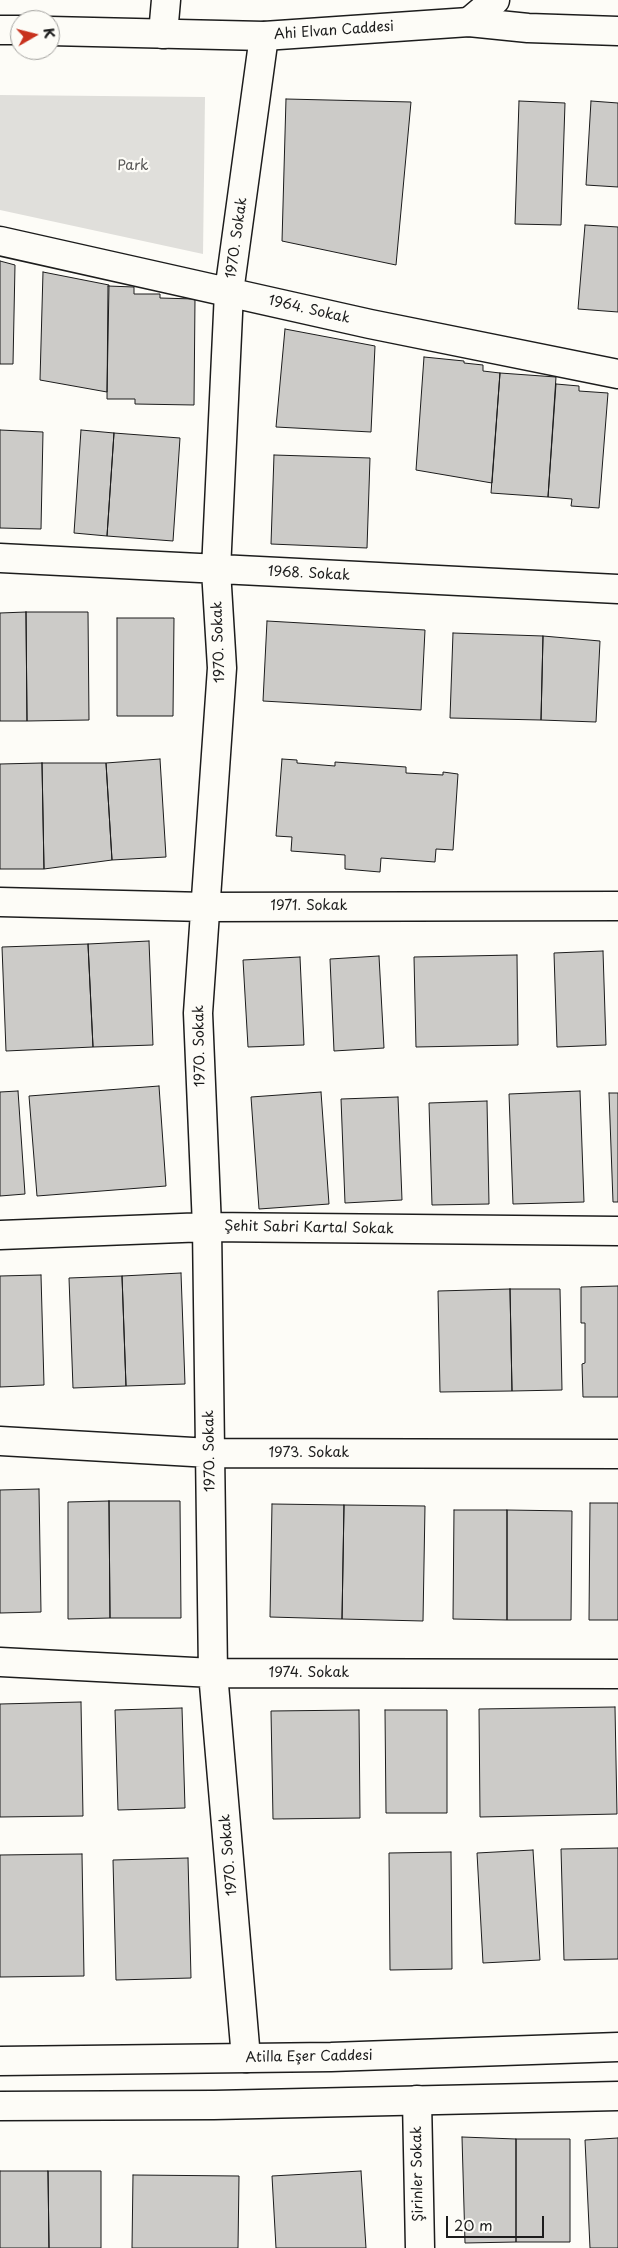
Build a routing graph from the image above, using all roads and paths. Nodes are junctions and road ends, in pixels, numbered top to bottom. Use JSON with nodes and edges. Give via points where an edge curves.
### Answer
{"nodes":[{"id":1,"x":166,"y":0,"type":"edge"},
{"id":2,"x":495,"y":0,"type":"edge"},
{"id":3,"x":469,"y":22,"type":"junction"},
{"id":4,"x":60,"y":31,"type":"edge"},
{"id":5,"x":618,"y":31,"type":"edge"},
{"id":6,"x":164,"y":34,"type":"junction"},
{"id":7,"x":264,"y":36,"type":"junction"},
{"id":8,"x":0,"y":241,"type":"edge"},
{"id":9,"x":229,"y":292,"type":"junction"},
{"id":10,"x":618,"y":374,"type":"edge"},
{"id":11,"x":0,"y":558,"type":"edge"},
{"id":12,"x":216,"y":570,"type":"junction"},
{"id":13,"x":618,"y":589,"type":"edge"},
{"id":14,"x":0,"y":902,"type":"edge"},
{"id":15,"x":206,"y":906,"type":"junction"},
{"id":16,"x":618,"y":906,"type":"edge"},
{"id":17,"x":207,"y":1227,"type":"junction"},
{"id":18,"x":618,"y":1231,"type":"edge"},
{"id":19,"x":0,"y":1235,"type":"edge"},
{"id":20,"x":0,"y":1441,"type":"edge"},
{"id":21,"x":210,"y":1453,"type":"junction"},
{"id":22,"x":618,"y":1454,"type":"edge"},
{"id":23,"x":0,"y":1662,"type":"edge"},
{"id":24,"x":213,"y":1673,"type":"junction"},
{"id":25,"x":618,"y":1674,"type":"edge"},
{"id":26,"x":618,"y":2048,"type":"edge"},
{"id":27,"x":246,"y":2058,"type":"junction"},
{"id":28,"x":0,"y":2061,"type":"edge"},
{"id":29,"x":618,"y":2096,"type":"edge"},
{"id":30,"x":417,"y":2100,"type":"junction"},
{"id":31,"x":0,"y":2106,"type":"edge"},
{"id":32,"x":420,"y":2248,"type":"edge"}],
"edges":[{"from":1,"to":6,"type":"street"},
{"from":2,"to":3,"type":"street"},
{"from":3,"to":5,"type":"street","name":"Ahi Elvan Caddesi"},
{"from":3,"to":7,"type":"street","name":"Ahi Elvan Caddesi"},
{"from":4,"to":6,"type":"street","name":"Ahi Elvan Caddesi"},
{"from":6,"to":7,"type":"street","name":"Ahi Elvan Caddesi"},
{"from":7,"to":9,"type":"street","name":"1970. Sokak"},
{"from":8,"to":9,"type":"street","name":"1964. Sokak"},
{"from":9,"to":10,"type":"street","name":"1964. Sokak"},
{"from":9,"to":12,"type":"street","name":"1970. Sokak"},
{"from":11,"to":12,"type":"street","name":"1968. Sokak"},
{"from":12,"to":13,"type":"street","name":"1968. Sokak"},
{"from":12,"to":15,"type":"street","name":"1970. Sokak","via":[[222,668]]},
{"from":14,"to":15,"type":"street","name":"1971. Sokak"},
{"from":15,"to":16,"type":"street","name":"1971. Sokak"},
{"from":15,"to":17,"type":"street","name":"1970. Sokak","via":[[198,1013]]},
{"from":17,"to":18,"type":"street","name":"Şehit Sabri Kartal Sokak"},
{"from":17,"to":19,"type":"street","name":"Şehit Sabri Kartal Sokak"},
{"from":17,"to":21,"type":"street","name":"1970. Sokak"},
{"from":20,"to":21,"type":"street","name":"1973. Sokak"},
{"from":21,"to":22,"type":"street","name":"1973. Sokak"},
{"from":21,"to":24,"type":"street","name":"1970. Sokak"},
{"from":23,"to":24,"type":"street","name":"1974. Sokak"},
{"from":24,"to":25,"type":"street","name":"1974. Sokak"},
{"from":24,"to":27,"type":"street","name":"1970. Sokak"},
{"from":26,"to":27,"type":"street","name":"Atilla Eşer Caddesi"},
{"from":27,"to":28,"type":"street","name":"Atilla Eşer Caddesi"},
{"from":29,"to":30,"type":"street"},
{"from":30,"to":31,"type":"street"},
{"from":30,"to":32,"type":"street","name":"Şirinler Sokak"}]}
